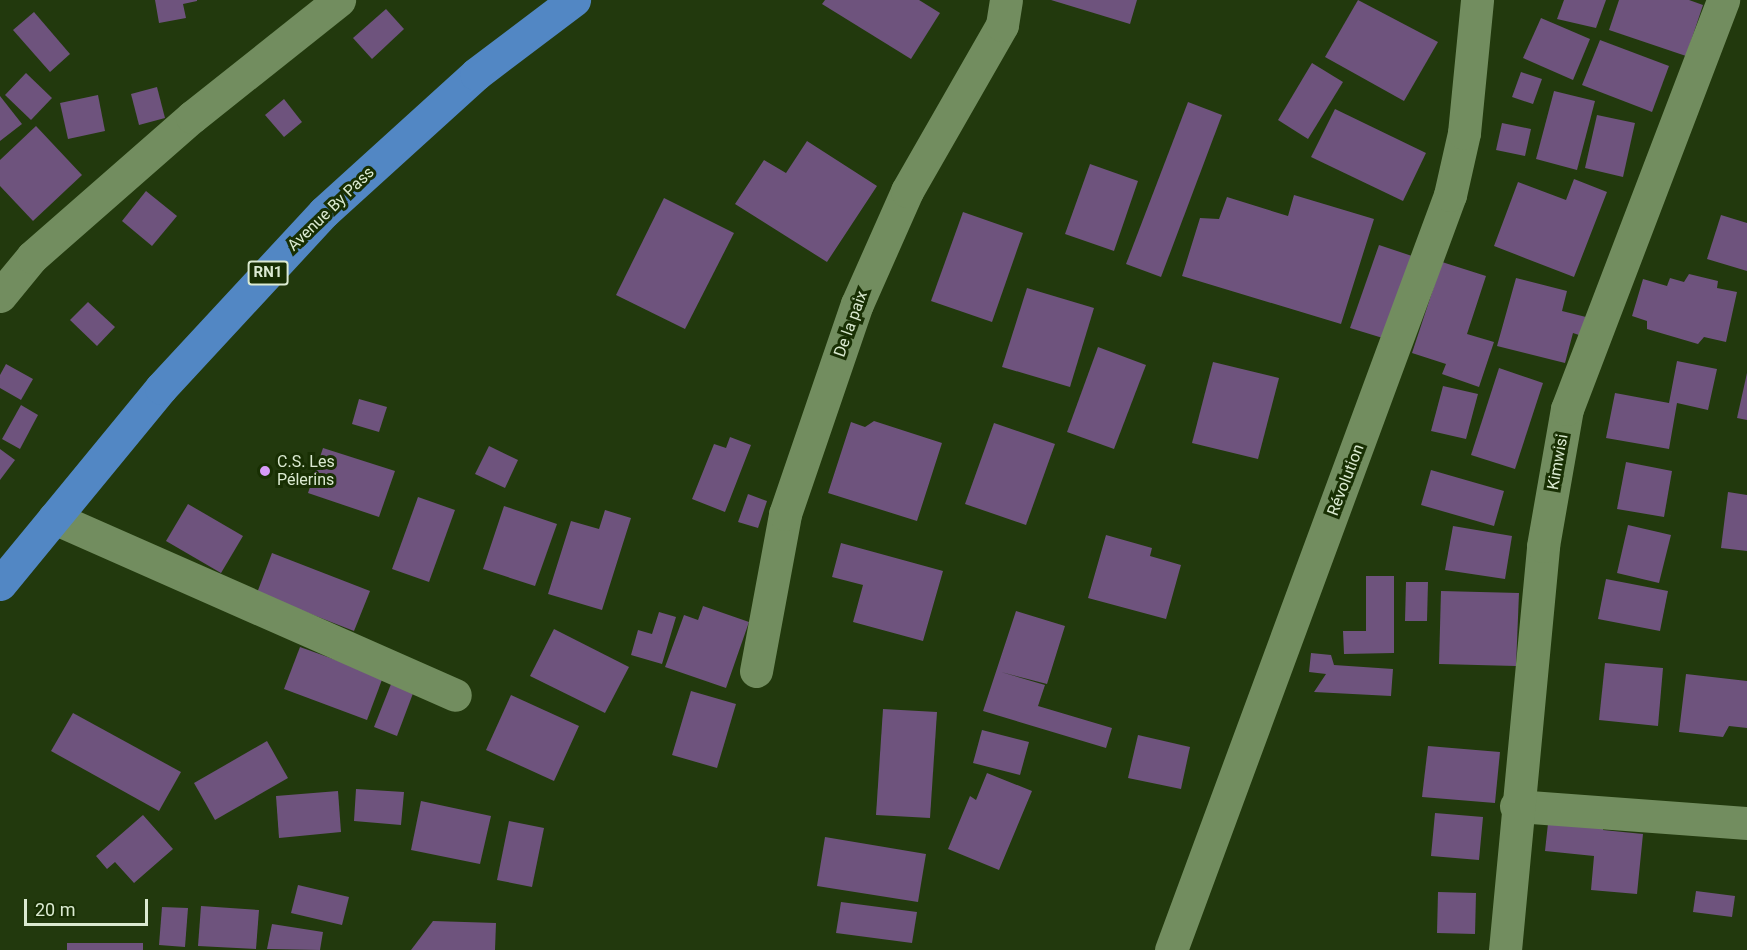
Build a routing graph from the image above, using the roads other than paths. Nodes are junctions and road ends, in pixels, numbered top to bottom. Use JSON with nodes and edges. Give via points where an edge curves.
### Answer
{"nodes":[{"id":1,"x":339,"y":0,"type":"edge"},
{"id":2,"x":574,"y":0,"type":"edge"},
{"id":3,"x":1006,"y":0,"type":"edge"},
{"id":4,"x":1477,"y":0,"type":"edge"},
{"id":5,"x":1723,"y":0,"type":"edge"},
{"id":6,"x":0,"y":296,"type":"edge"},
{"id":7,"x":54,"y":518,"type":"junction"},
{"id":8,"x":0,"y":584,"type":"edge"},
{"id":9,"x":756,"y":671,"type":"dead end"},
{"id":10,"x":455,"y":695,"type":"dead end"},
{"id":11,"x":1516,"y":806,"type":"junction"},
{"id":12,"x":1747,"y":823,"type":"edge"},
{"id":13,"x":1172,"y":950,"type":"edge"},
{"id":14,"x":1505,"y":950,"type":"edge"}],
"edges":[{"from":1,"to":6,"type":"street","via":[[192,117],[32,257]]},
{"from":2,"to":7,"type":"highway","name":"Avenue By Pass","number":"RN1","via":[[476,74],[324,212],[161,388]]},
{"from":3,"to":9,"type":"street","name":"De la paix","via":[[1002,25],[907,191],[857,304],[785,514]]},
{"from":4,"to":13,"type":"street","name":"Révolution","via":[[1464,132],[1450,195]]},
{"from":5,"to":11,"type":"street","name":"Kimwisi","via":[[1567,409],[1543,546]]},
{"from":7,"to":8,"type":"highway","name":"Avenue By Pass","number":"RN1"},
{"from":7,"to":10,"type":"street"},
{"from":11,"to":12,"type":"street"},
{"from":11,"to":14,"type":"street","name":"Kimwisi"}]}
